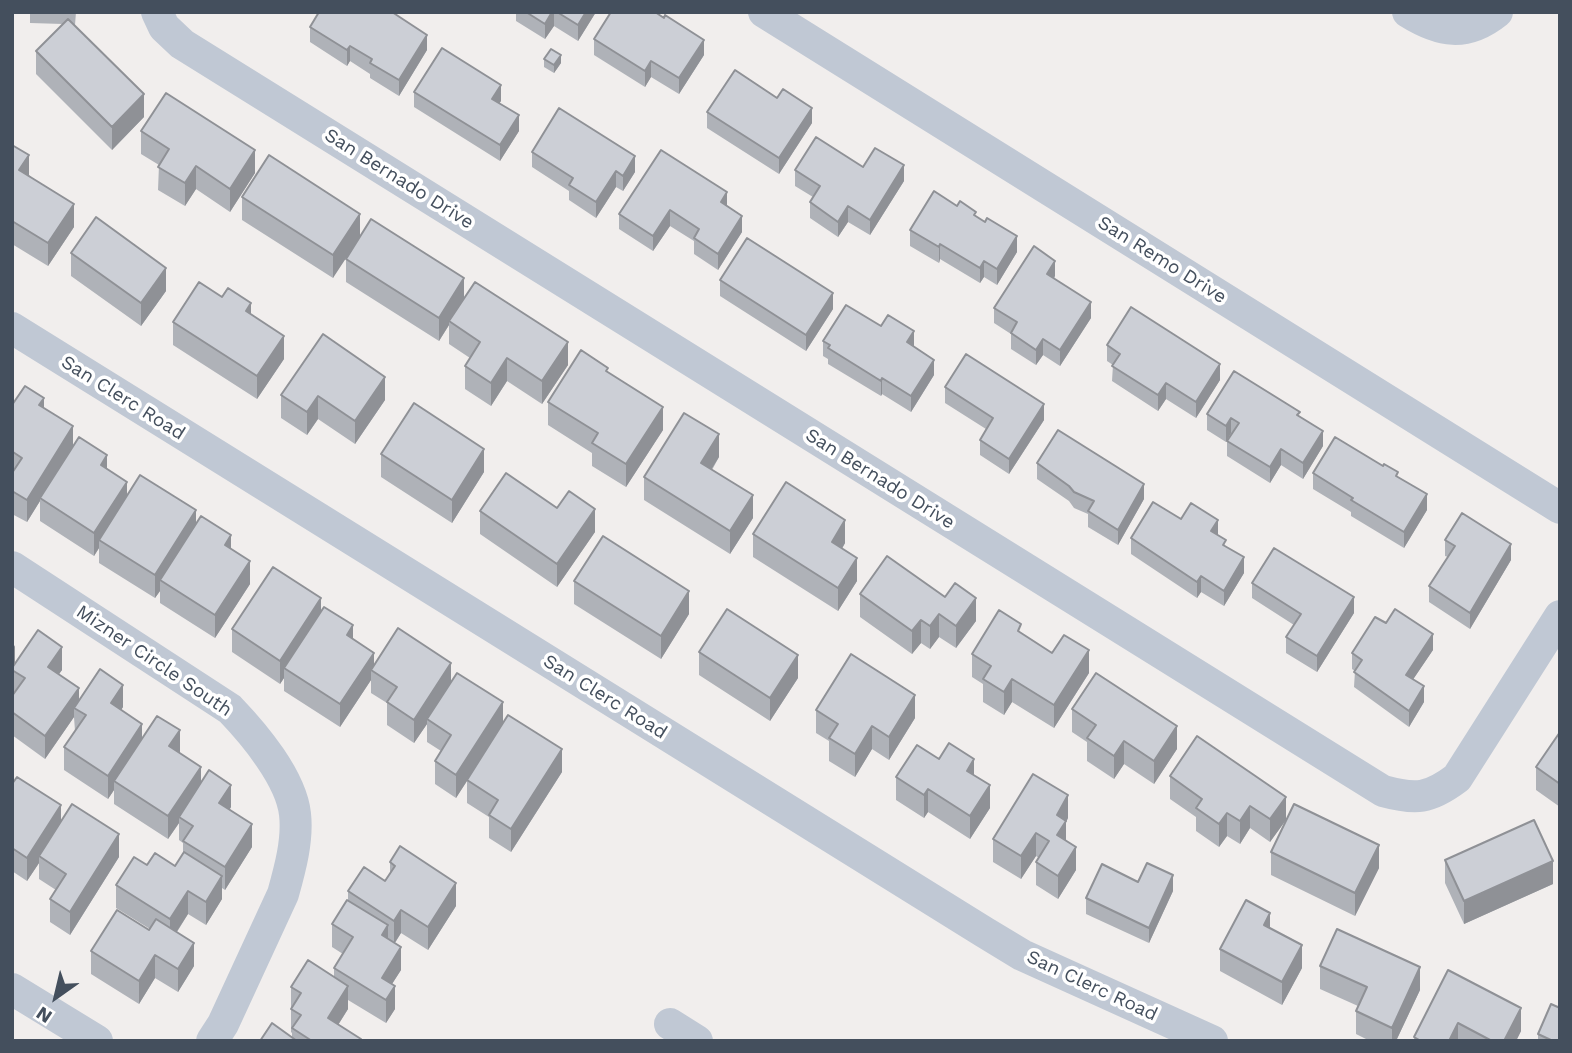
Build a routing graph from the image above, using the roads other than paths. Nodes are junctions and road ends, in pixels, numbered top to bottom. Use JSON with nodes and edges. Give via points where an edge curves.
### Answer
{"nodes":[{"id":1,"x":157,"y":12,"type":"edge"},
{"id":2,"x":764,"y":12,"type":"edge"},
{"id":3,"x":1408,"y":12,"type":"edge"},
{"id":4,"x":1497,"y":12,"type":"edge"},
{"id":5,"x":12,"y":328,"type":"edge"},
{"id":6,"x":1560,"y":508,"type":"edge"},
{"id":7,"x":12,"y":567,"type":"edge"},
{"id":8,"x":1560,"y":616,"type":"edge"},
{"id":9,"x":12,"y":989,"type":"edge"},
{"id":10,"x":670,"y":1024,"type":"dead end"},
{"id":11,"x":97,"y":1041,"type":"edge"},
{"id":12,"x":212,"y":1041,"type":"edge"},
{"id":13,"x":698,"y":1041,"type":"edge"},
{"id":14,"x":1212,"y":1041,"type":"edge"}],
"edges":[{"from":1,"to":8,"type":"street","name":"San Bernado Drive","via":[[164,27],[182,44],[1383,791],[1408,798],[1435,794],[1457,778]]},
{"from":2,"to":6,"type":"street","name":"San Remo Drive"},
{"from":3,"to":4,"type":"street","via":[[1428,25],[1453,30],[1472,27]]},
{"from":5,"to":14,"type":"street","name":"San Clerc Road","via":[[1022,955]]},
{"from":7,"to":12,"type":"street","name":"Mizner Circle South","via":[[230,709],[271,759],[289,794],[295,814],[290,872]]},
{"from":9,"to":11,"type":"street"},
{"from":10,"to":13,"type":"street"}]}
